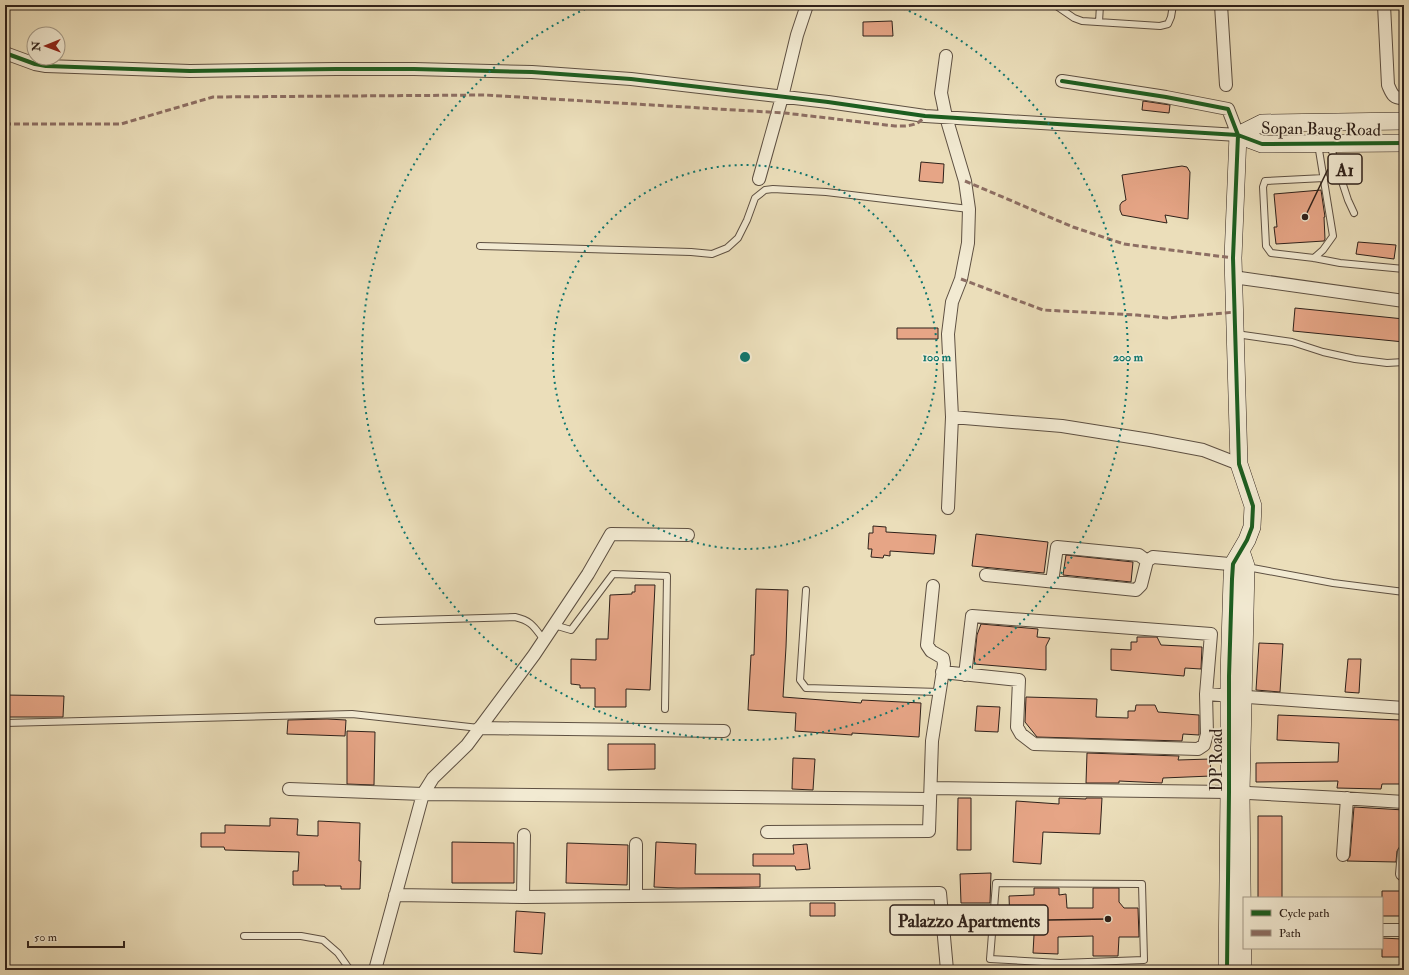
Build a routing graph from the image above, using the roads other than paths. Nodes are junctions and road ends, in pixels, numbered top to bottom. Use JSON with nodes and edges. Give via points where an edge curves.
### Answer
{"nodes":[{"id":1,"x":807,"y":5,"type":"edge"},
{"id":2,"x":1055,"y":5,"type":"edge"},
{"id":3,"x":1100,"y":5,"type":"edge"},
{"id":4,"x":1173,"y":5,"type":"edge"},
{"id":5,"x":1221,"y":5,"type":"edge"},
{"id":6,"x":1384,"y":5,"type":"edge"},
{"id":7,"x":1099,"y":22,"type":"junction"},
{"id":8,"x":5,"y":53,"type":"edge"},
{"id":9,"x":946,"y":56,"type":"dead end"},
{"id":10,"x":1062,"y":81,"type":"dead end"},
{"id":11,"x":1226,"y":85,"type":"dead end"},
{"id":12,"x":782,"y":97,"type":"junction"},
{"id":13,"x":1404,"y":98,"type":"edge"},
{"id":14,"x":946,"y":117,"type":"junction"},
{"id":15,"x":1404,"y":121,"type":"edge"},
{"id":16,"x":1238,"y":135,"type":"junction"},
{"id":17,"x":1404,"y":143,"type":"edge"},
{"id":18,"x":1324,"y":144,"type":"junction"},
{"id":19,"x":1324,"y":178,"type":"junction"},
{"id":20,"x":759,"y":179,"type":"dead end"},
{"id":21,"x":969,"y":209,"type":"junction"},
{"id":22,"x":1354,"y":213,"type":"dead end"},
{"id":23,"x":480,"y":246,"type":"dead end"},
{"id":24,"x":1314,"y":258,"type":"junction"},
{"id":25,"x":1404,"y":269,"type":"edge"},
{"id":26,"x":1233,"y":277,"type":"junction"},
{"id":27,"x":1404,"y":301,"type":"edge"},
{"id":28,"x":1235,"y":334,"type":"junction"},
{"id":29,"x":1404,"y":362,"type":"edge"},
{"id":30,"x":952,"y":417,"type":"junction"},
{"id":31,"x":1239,"y":464,"type":"junction"},
{"id":32,"x":948,"y":508,"type":"dead end"},
{"id":33,"x":688,"y":535,"type":"dead end"},
{"id":34,"x":1147,"y":561,"type":"junction"},
{"id":35,"x":1240,"y":561,"type":"junction"},
{"id":36,"x":986,"y":575,"type":"dead end"},
{"id":37,"x":1052,"y":582,"type":"junction"},
{"id":38,"x":932,"y":586,"type":"dead end"},
{"id":39,"x":806,"y":590,"type":"dead end"},
{"id":40,"x":1404,"y":592,"type":"edge"},
{"id":41,"x":378,"y":621,"type":"dead end"},
{"id":42,"x":554,"y":626,"type":"junction"},
{"id":43,"x":544,"y":640,"type":"junction"},
{"id":44,"x":942,"y":672,"type":"junction"},
{"id":45,"x":1208,"y":674,"type":"junction"},
{"id":46,"x":965,"y":675,"type":"junction"},
{"id":47,"x":1236,"y":676,"type":"junction"},
{"id":48,"x":939,"y":692,"type":"junction"},
{"id":49,"x":1206,"y":694,"type":"junction"},
{"id":50,"x":1236,"y":696,"type":"junction"},
{"id":51,"x":1404,"y":708,"type":"edge"},
{"id":52,"x":665,"y":709,"type":"dead end"},
{"id":53,"x":5,"y":723,"type":"edge"},
{"id":54,"x":479,"y":728,"type":"junction"},
{"id":55,"x":724,"y":731,"type":"dead end"},
{"id":56,"x":290,"y":789,"type":"dead end"},
{"id":57,"x":930,"y":793,"type":"junction"},
{"id":58,"x":1235,"y":793,"type":"junction"},
{"id":59,"x":422,"y":794,"type":"junction"},
{"id":60,"x":1346,"y":802,"type":"junction"},
{"id":61,"x":1404,"y":802,"type":"edge"},
{"id":62,"x":1404,"y":807,"type":"edge"},
{"id":63,"x":766,"y":832,"type":"dead end"},
{"id":64,"x":524,"y":835,"type":"dead end"},
{"id":65,"x":636,"y":844,"type":"dead end"},
{"id":66,"x":1404,"y":852,"type":"edge"},
{"id":67,"x":1343,"y":855,"type":"dead end"},
{"id":68,"x":1402,"y":874,"type":"dead end"},
{"id":69,"x":395,"y":895,"type":"junction"},
{"id":70,"x":636,"y":896,"type":"junction"},
{"id":71,"x":522,"y":897,"type":"junction"},
{"id":72,"x":1383,"y":930,"type":"edge"},
{"id":73,"x":1404,"y":930,"type":"edge"},
{"id":74,"x":244,"y":936,"type":"dead end"},
{"id":75,"x":1060,"y":963,"type":"junction"},
{"id":76,"x":350,"y":970,"type":"edge"},
{"id":77,"x":375,"y":970,"type":"edge"},
{"id":78,"x":947,"y":970,"type":"edge"},
{"id":79,"x":1059,"y":970,"type":"edge"},
{"id":80,"x":1227,"y":970,"type":"edge"},
{"id":81,"x":1243,"y":970,"type":"edge"}],
"edges":[{"from":1,"to":12,"type":"street","via":[[796,35]]},
{"from":2,"to":7,"type":"lane","via":[[1074,18]]},
{"from":3,"to":7,"type":"lane"},
{"from":4,"to":7,"type":"lane","via":[[1168,24],[1160,26]]},
{"from":5,"to":11,"type":"street"},
{"from":6,"to":13,"type":"street","via":[[1388,85],[1392,94],[1397,98]]},
{"from":8,"to":12,"type":"street","via":[[46,66],[190,71],[414,69],[532,72],[631,79]]},
{"from":9,"to":14,"type":"street","via":[[941,93]]},
{"from":10,"to":16,"type":"street","via":[[1228,109]]},
{"from":12,"to":14,"type":"street"},
{"from":12,"to":20,"type":"street"},
{"from":14,"to":16,"type":"street"},
{"from":14,"to":21,"type":"street","via":[[965,181]]},
{"from":15,"to":16,"type":"street","name":"Sopan Baug Road","via":[[1262,123]]},
{"from":16,"to":18,"type":"street","name":"Sopan Baug Road","via":[[1262,144]]},
{"from":16,"to":26,"type":"street"},
{"from":17,"to":18,"type":"street","name":"Sopan Baug Road"},
{"from":18,"to":19,"type":"lane"},
{"from":18,"to":22,"type":"lane"},
{"from":19,"to":24,"type":"lane","via":[[1333,236]]},
{"from":19,"to":24,"type":"lane","via":[[1265,182],[1263,187],[1266,246],[1271,253]]},
{"from":21,"to":23,"type":"lane","via":[[826,192],[773,189],[765,190],[755,198],[738,238],[728,248],[712,254]]},
{"from":21,"to":30,"type":"street","via":[[968,243],[961,279],[952,302],[948,334]]},
{"from":24,"to":25,"type":"lane"},
{"from":26,"to":27,"type":"street"},
{"from":26,"to":28,"type":"street"},
{"from":28,"to":29,"type":"lane","via":[[1292,342],[1355,359],[1387,363]]},
{"from":28,"to":31,"type":"street"},
{"from":30,"to":31,"type":"street","via":[[1062,426],[1150,440],[1203,450]]},
{"from":30,"to":32,"type":"street"},
{"from":31,"to":35,"type":"street","via":[[1253,506],[1252,527]]},
{"from":33,"to":42,"type":"street","via":[[611,534]]},
{"from":34,"to":35,"type":"street","via":[[1153,557],[1160,557]]},
{"from":34,"to":37,"type":"street","via":[[1140,586],[1136,590]]},
{"from":34,"to":37,"type":"street","via":[[1138,555],[1057,547]]},
{"from":35,"to":40,"type":"lane","via":[[1334,583]]},
{"from":35,"to":47,"type":"street","name":"DP Road","via":[[1232,579]]},
{"from":36,"to":37,"type":"street"},
{"from":38,"to":44,"type":"street","via":[[927,645],[931,651],[943,658]]},
{"from":39,"to":48,"type":"lane","via":[[800,680],[806,688]]},
{"from":41,"to":43,"type":"lane","via":[[515,617],[532,623]]},
{"from":42,"to":43,"type":"street"},
{"from":42,"to":52,"type":"lane","via":[[571,630],[613,574],[668,576]]},
{"from":43,"to":54,"type":"street"},
{"from":44,"to":46,"type":"street"},
{"from":44,"to":48,"type":"street"},
{"from":45,"to":46,"type":"street","via":[[1211,634],[972,616]]},
{"from":45,"to":47,"type":"street"},
{"from":45,"to":49,"type":"street"},
{"from":46,"to":49,"type":"street","via":[[1019,680],[1017,727],[1021,734],[1034,744],[1198,749],[1204,745],[1207,734]]},
{"from":47,"to":50,"type":"street","name":"DP Road"},
{"from":48,"to":57,"type":"street","via":[[932,741]]},
{"from":49,"to":50,"type":"street"},
{"from":50,"to":51,"type":"street"},
{"from":50,"to":58,"type":"street","name":"DP Road"},
{"from":53,"to":54,"type":"lane","via":[[352,714]]},
{"from":54,"to":55,"type":"street"},
{"from":54,"to":59,"type":"street","via":[[467,745]]},
{"from":56,"to":59,"type":"street"},
{"from":57,"to":58,"type":"street"},
{"from":57,"to":59,"type":"street"},
{"from":57,"to":63,"type":"street","via":[[929,831]]},
{"from":58,"to":60,"type":"street"},
{"from":58,"to":80,"type":"street","name":"DP Road"},
{"from":58,"to":81,"type":"street","name":"DP Road"},
{"from":59,"to":69,"type":"street"},
{"from":60,"to":61,"type":"street"},
{"from":60,"to":62,"type":"street"},
{"from":60,"to":67,"type":"street"},
{"from":64,"to":71,"type":"street"},
{"from":65,"to":70,"type":"street"},
{"from":66,"to":68,"type":"street"},
{"from":69,"to":71,"type":"street"},
{"from":69,"to":77,"type":"street"},
{"from":70,"to":71,"type":"street"},
{"from":70,"to":78,"type":"street","via":[[940,893]]},
{"from":72,"to":73,"type":"street"},
{"from":74,"to":76,"type":"lane","via":[[300,936],[323,940],[338,953]]},
{"from":75,"to":75,"type":"lane","via":[[990,959],[996,883],[1142,884],[1144,960]]},
{"from":75,"to":79,"type":"lane"}]}
